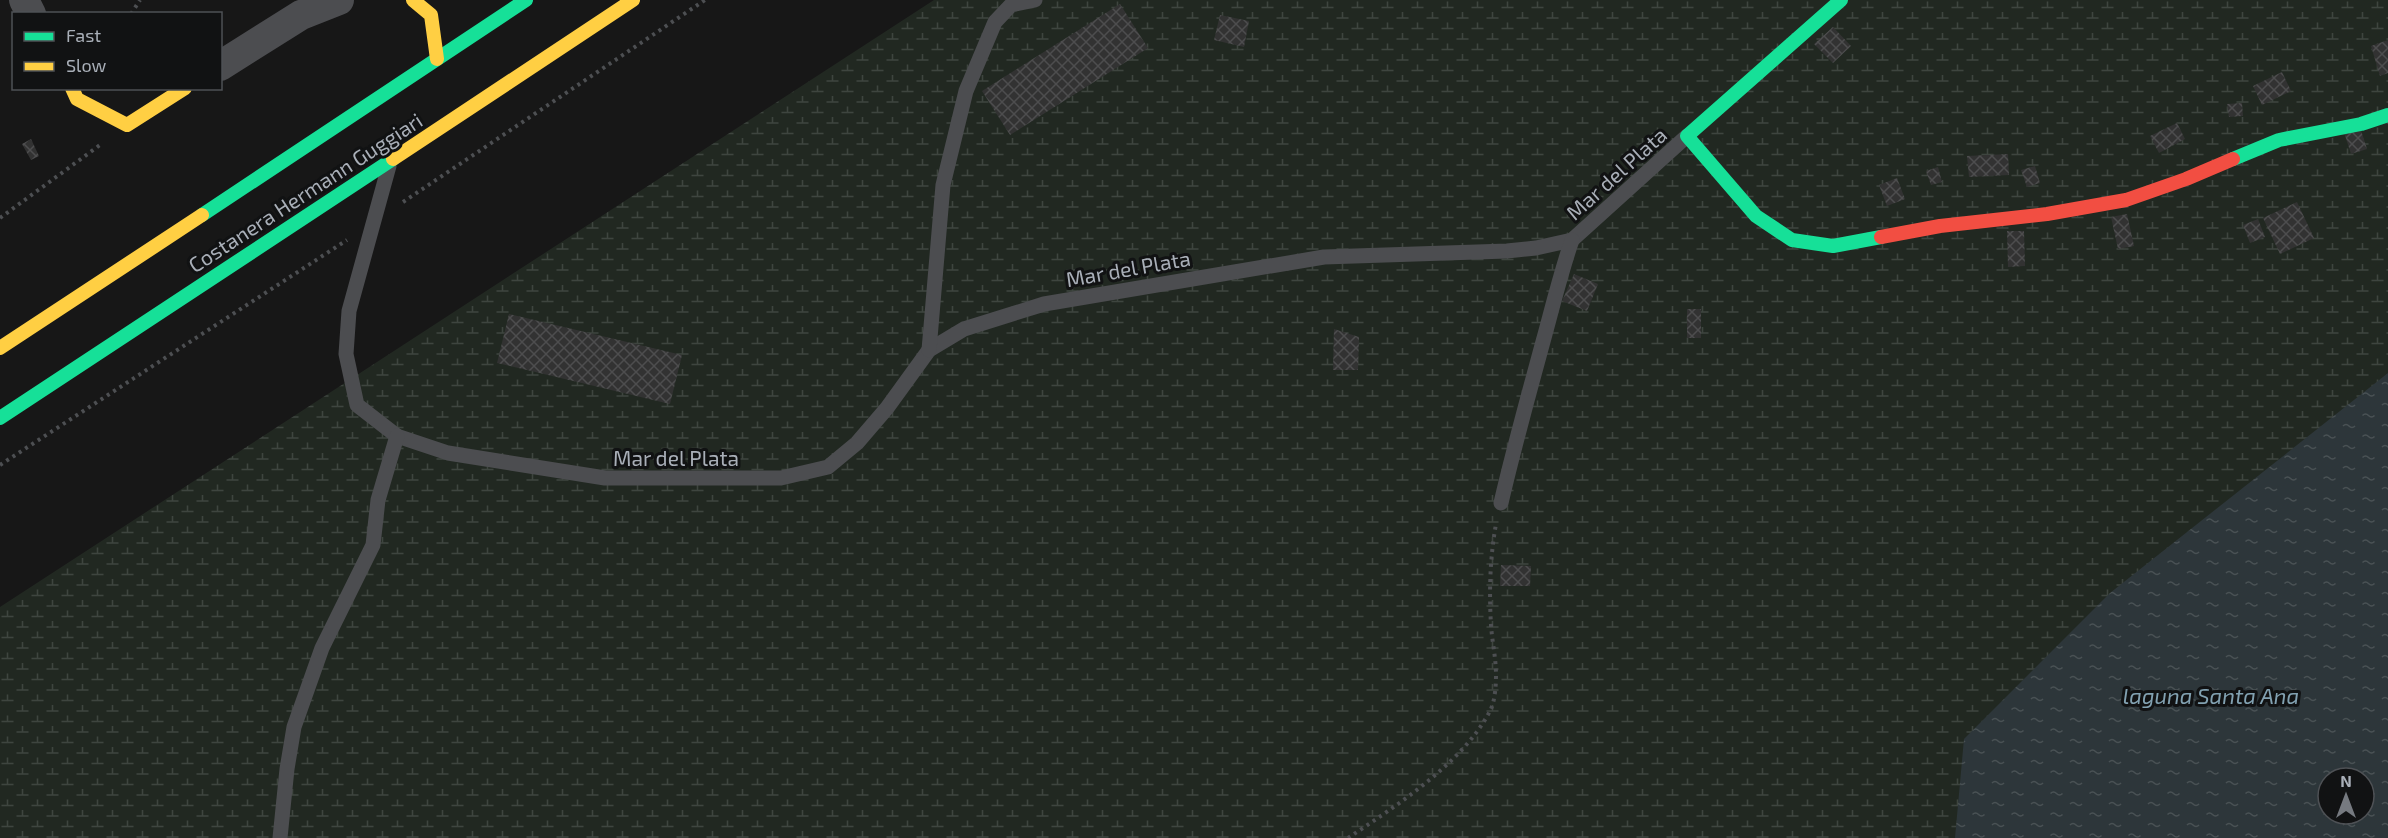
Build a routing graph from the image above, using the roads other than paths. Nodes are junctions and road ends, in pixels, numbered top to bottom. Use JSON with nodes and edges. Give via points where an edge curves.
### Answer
{"nodes":[{"id":1,"x":339,"y":0,"type":"edge"},
{"id":2,"x":412,"y":0,"type":"edge"},
{"id":3,"x":526,"y":0,"type":"edge"},
{"id":4,"x":633,"y":0,"type":"edge"},
{"id":5,"x":1035,"y":0,"type":"edge"},
{"id":6,"x":1841,"y":0,"type":"edge"},
{"id":7,"x":437,"y":59,"type":"junction"},
{"id":8,"x":222,"y":65,"type":"edge"},
{"id":9,"x":73,"y":90,"type":"edge"},
{"id":10,"x":182,"y":90,"type":"edge"},
{"id":11,"x":2388,"y":114,"type":"edge"},
{"id":12,"x":1688,"y":136,"type":"junction"},
{"id":13,"x":390,"y":161,"type":"junction"},
{"id":14,"x":1572,"y":240,"type":"junction"},
{"id":15,"x":0,"y":348,"type":"edge"},
{"id":16,"x":929,"y":350,"type":"junction"},
{"id":17,"x":0,"y":418,"type":"edge"},
{"id":18,"x":397,"y":436,"type":"junction"},
{"id":19,"x":1501,"y":503,"type":"road end"},
{"id":20,"x":280,"y":838,"type":"edge"}],
"edges":[{"from":1,"to":8,"type":"street","via":[[301,15]]},
{"from":2,"to":7,"type":"main road","via":[[431,15]]},
{"from":3,"to":7,"type":"main road","name":"Costanera Hermann Guggiari"},
{"from":4,"to":13,"type":"main road","name":"Costanera Hermann Guggiari"},
{"from":5,"to":16,"type":"lane","via":[[1011,5],[995,22],[966,91],[943,184]]},
{"from":6,"to":12,"type":"main road","name":"Mar del Plata"},
{"from":7,"to":15,"type":"main road","name":"Costanera Hermann Guggiari"},
{"from":9,"to":10,"type":"main road","via":[[77,99],[127,125]]},
{"from":11,"to":12,"type":"main road","via":[[2280,140],[2126,200],[1940,226],[1833,246],[1792,240],[1756,216]]},
{"from":12,"to":14,"type":"lane","name":"Mar del Plata"},
{"from":13,"to":17,"type":"main road","name":"Costanera Hermann Guggiari"},
{"from":13,"to":18,"type":"lane","name":"Mar del Plata","via":[[349,311],[346,354],[357,405]]},
{"from":14,"to":16,"type":"lane","name":"Mar del Plata","via":[[1507,251],[1324,256],[1044,304],[964,330]]},
{"from":14,"to":19,"type":"lane"},
{"from":16,"to":18,"type":"lane","name":"Mar del Plata","via":[[857,443],[828,467],[781,478],[605,478],[448,453]]},
{"from":18,"to":20,"type":"lane","via":[[378,500],[373,544],[322,648],[294,727]]}]}
